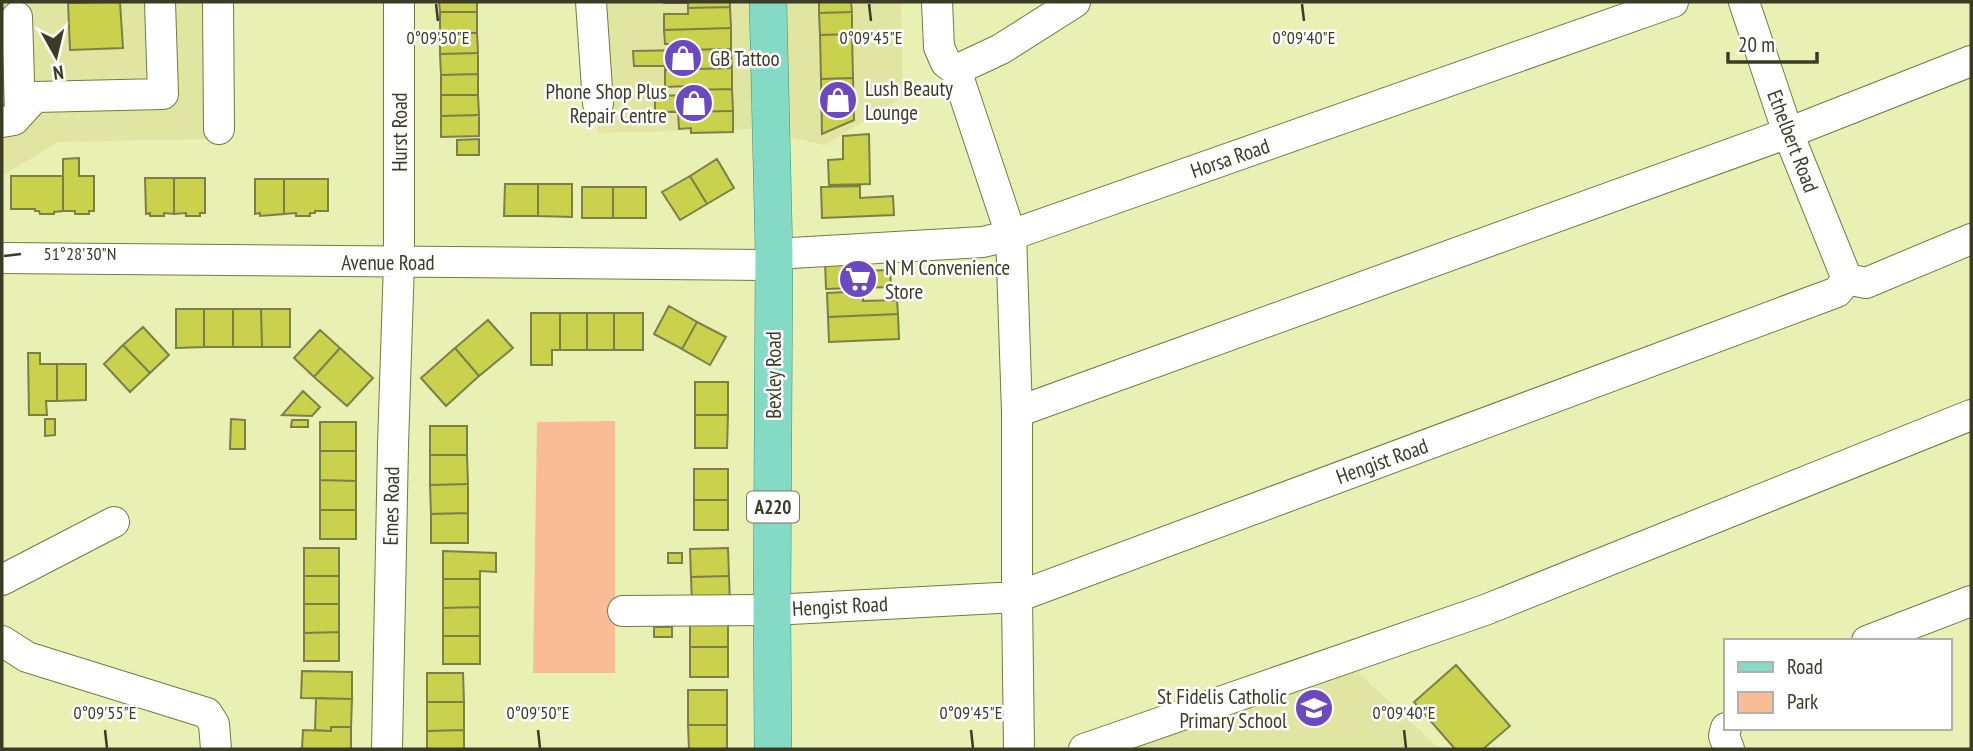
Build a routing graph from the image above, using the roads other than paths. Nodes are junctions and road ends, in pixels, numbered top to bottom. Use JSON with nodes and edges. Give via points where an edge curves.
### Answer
{"nodes":[{"id":1,"x":160,"y":2,"type":"edge"},
{"id":2,"x":218,"y":2,"type":"edge"},
{"id":3,"x":398,"y":2,"type":"edge"},
{"id":4,"x":591,"y":2,"type":"edge"},
{"id":5,"x":768,"y":2,"type":"edge"},
{"id":6,"x":937,"y":2,"type":"edge"},
{"id":7,"x":1075,"y":2,"type":"edge"},
{"id":8,"x":1673,"y":2,"type":"edge"},
{"id":9,"x":1744,"y":2,"type":"edge"},
{"id":10,"x":17,"y":18,"type":"dead end"},
{"id":11,"x":1971,"y":61,"type":"edge"},
{"id":12,"x":956,"y":70,"type":"junction"},
{"id":13,"x":598,"y":103,"type":"dead end"},
{"id":14,"x":11,"y":117,"type":"edge"},
{"id":15,"x":219,"y":129,"type":"dead end"},
{"id":16,"x":1788,"y":133,"type":"junction"},
{"id":17,"x":1010,"y":235,"type":"junction"},
{"id":18,"x":1971,"y":239,"type":"edge"},
{"id":19,"x":2,"y":258,"type":"edge"},
{"id":20,"x":774,"y":259,"type":"junction"},
{"id":21,"x":399,"y":262,"type":"junction"},
{"id":22,"x":1847,"y":279,"type":"junction"},
{"id":23,"x":1017,"y":412,"type":"junction"},
{"id":24,"x":1971,"y":415,"type":"edge"},
{"id":25,"x":114,"y":522,"type":"dead end"},
{"id":26,"x":2,"y":580,"type":"edge"},
{"id":27,"x":1017,"y":597,"type":"junction"},
{"id":28,"x":1971,"y":601,"type":"edge"},
{"id":29,"x":772,"y":610,"type":"junction"},
{"id":30,"x":623,"y":611,"type":"dead end"},
{"id":31,"x":1872,"y":639,"type":"edge"},
{"id":32,"x":2,"y":641,"type":"edge"},
{"id":33,"x":1726,"y":730,"type":"edge"},
{"id":34,"x":216,"y":749,"type":"edge"},
{"id":35,"x":387,"y":749,"type":"edge"},
{"id":36,"x":773,"y":749,"type":"edge"},
{"id":37,"x":1019,"y":749,"type":"edge"},
{"id":38,"x":1084,"y":749,"type":"edge"},
{"id":39,"x":1729,"y":749,"type":"edge"}],
"edges":[{"from":1,"to":14,"type":"street","via":[[163,94],[35,97]]},
{"from":2,"to":15,"type":"street"},
{"from":3,"to":21,"type":"street","name":"Hurst Road"},
{"from":4,"to":13,"type":"street"},
{"from":5,"to":20,"type":"main road","name":"Bexley Road","number":"A220"},
{"from":6,"to":12,"type":"street","via":[[939,47],[946,63]]},
{"from":7,"to":12,"type":"street","via":[[1001,49]]},
{"from":8,"to":17,"type":"street","name":"Horsa Road"},
{"from":9,"to":16,"type":"street","name":"Ethelbert Road"},
{"from":10,"to":14,"type":"street"},
{"from":11,"to":16,"type":"street"},
{"from":12,"to":17,"type":"street"},
{"from":16,"to":22,"type":"street","name":"Ethelbert Road"},
{"from":16,"to":23,"type":"street"},
{"from":17,"to":20,"type":"street","name":"Horsa Road","via":[[983,242]]},
{"from":17,"to":23,"type":"street"},
{"from":18,"to":22,"type":"street","via":[[1866,283]]},
{"from":19,"to":21,"type":"street","name":"Avenue Road"},
{"from":20,"to":21,"type":"street","name":"Avenue Road"},
{"from":20,"to":29,"type":"main road","name":"Bexley Road","number":"A220"},
{"from":21,"to":35,"type":"street","name":"Emes Road"},
{"from":22,"to":27,"type":"street","name":"Hengist Road","via":[[1837,292]]},
{"from":23,"to":27,"type":"street"},
{"from":24,"to":38,"type":"street","via":[[1485,610]]},
{"from":25,"to":26,"type":"street"},
{"from":27,"to":29,"type":"street","name":"Hengist Road"},
{"from":27,"to":37,"type":"street"},
{"from":28,"to":31,"type":"street"},
{"from":29,"to":30,"type":"street","name":"Hengist Road"},
{"from":29,"to":36,"type":"main road","name":"Bexley Road","number":"A220"},
{"from":32,"to":34,"type":"street","via":[[27,657],[207,713],[214,724]]},
{"from":33,"to":39,"type":"street"}]}
